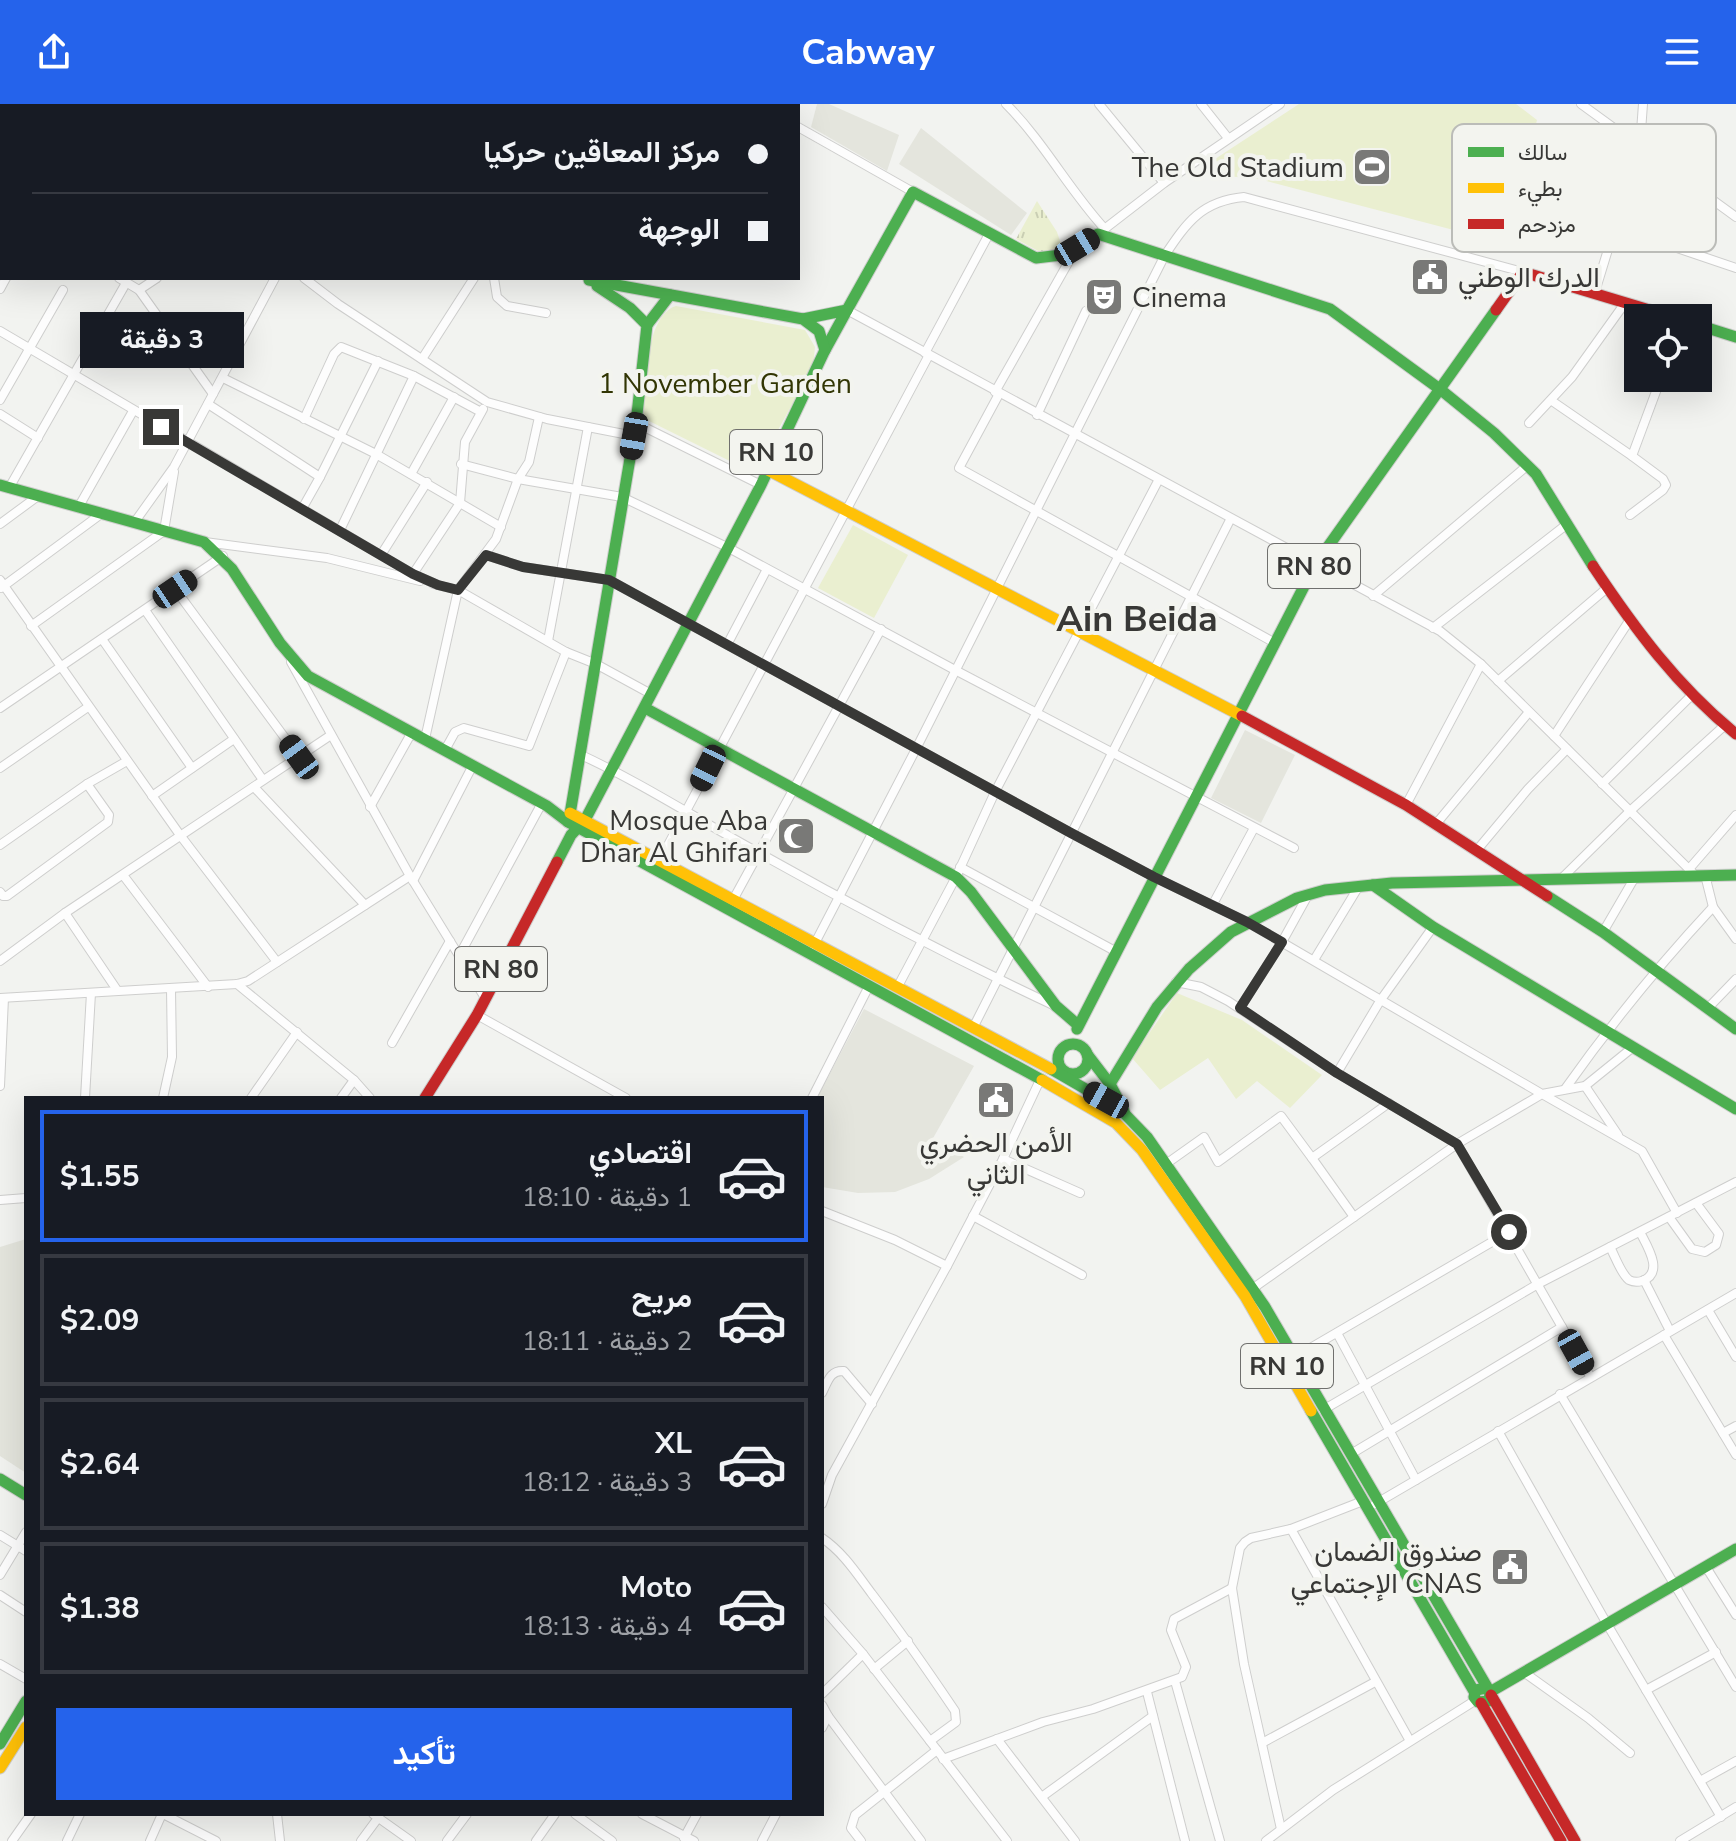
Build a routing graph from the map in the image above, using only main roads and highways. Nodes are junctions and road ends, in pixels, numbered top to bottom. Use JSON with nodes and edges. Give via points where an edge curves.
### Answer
{"nodes":[{"id":1,"x":587,"y":280,"type":"edge"},
{"id":2,"x":590,"y":280,"type":"edge"},
{"id":3,"x":670,"y":295,"type":"junction"},
{"id":4,"x":1628,"y":304,"type":"edge"},
{"id":5,"x":847,"y":310,"type":"junction"},
{"id":6,"x":803,"y":319,"type":"junction"},
{"id":7,"x":647,"y":325,"type":"junction"},
{"id":8,"x":1712,"y":329,"type":"edge"},
{"id":9,"x":1736,"y":337,"type":"edge"},
{"id":10,"x":825,"y":350,"type":"junction"},
{"id":11,"x":1441,"y":390,"type":"junction"},
{"id":12,"x":768,"y":470,"type":"junction"},
{"id":13,"x":5,"y":486,"type":"edge"},
{"id":14,"x":645,"y":708,"type":"junction"},
{"id":15,"x":1239,"y":714,"type":"junction"},
{"id":16,"x":1736,"y":734,"type":"edge"},
{"id":17,"x":566,"y":816,"type":"junction"},
{"id":18,"x":579,"y":828,"type":"junction"},
{"id":19,"x":1736,"y":875,"type":"edge"},
{"id":20,"x":1517,"y":879,"type":"junction"},
{"id":21,"x":1373,"y":885,"type":"junction"},
{"id":22,"x":812,"y":949,"type":"junction"},
{"id":23,"x":1077,"y":1027,"type":"junction"},
{"id":24,"x":1736,"y":1029,"type":"edge"},
{"id":25,"x":1085,"y":1051,"type":"junction"},
{"id":26,"x":1060,"y":1053,"type":"junction"},
{"id":27,"x":1049,"y":1068,"type":"junction"},
{"id":28,"x":1069,"y":1076,"type":"junction"},
{"id":29,"x":1040,"y":1084,"type":"junction"},
{"id":30,"x":1110,"y":1084,"type":"junction"},
{"id":31,"x":426,"y":1096,"type":"edge"},
{"id":32,"x":1736,"y":1109,"type":"edge"},
{"id":33,"x":1126,"y":1114,"type":"junction"},
{"id":34,"x":1320,"y":1412,"type":"junction"},
{"id":35,"x":0,"y":1479,"type":"edge"},
{"id":36,"x":24,"y":1494,"type":"edge"},
{"id":37,"x":1736,"y":1549,"type":"edge"},
{"id":38,"x":1483,"y":1695,"type":"junction"},
{"id":39,"x":24,"y":1704,"type":"edge"},
{"id":40,"x":24,"y":1730,"type":"edge"},
{"id":41,"x":0,"y":1744,"type":"edge"},
{"id":42,"x":0,"y":1768,"type":"edge"},
{"id":43,"x":1561,"y":1841,"type":"edge"},
{"id":44,"x":1575,"y":1841,"type":"edge"}],
"edges":[{"from":1,"to":7,"type":"main road"},
{"from":2,"to":3,"type":"main road"},
{"from":3,"to":6,"type":"main road"},
{"from":3,"to":7,"type":"main road"},
{"from":4,"to":11,"type":"main road","number":"RN 80","via":[[1523,272]]},
{"from":5,"to":6,"type":"main road"},
{"from":5,"to":10,"type":"main road"},
{"from":5,"to":11,"type":"main road","via":[[913,192],[1036,258],[1050,261],[1102,231],[1330,309]]},
{"from":6,"to":10,"type":"main road","via":[[819,329]]},
{"from":7,"to":17,"type":"main road","via":[[634,436]]},
{"from":8,"to":9,"type":"main road"},
{"from":10,"to":12,"type":"main road","number":"RN 10"},
{"from":11,"to":15,"type":"main road","number":"RN 80","via":[[1315,565]]},
{"from":11,"to":16,"type":"main road","via":[[1536,474],[1629,621],[1691,696]]},
{"from":12,"to":14,"type":"main road","number":"RN 10"},
{"from":12,"to":15,"type":"main road"},
{"from":13,"to":17,"type":"main road","via":[[204,542],[223,556],[291,662],[308,676]]},
{"from":14,"to":18,"type":"main road","number":"RN 10"},
{"from":14,"to":23,"type":"main road","via":[[958,872],[1012,949]]},
{"from":15,"to":20,"type":"main road","via":[[1406,805]]},
{"from":15,"to":23,"type":"main road","number":"RN 80"},
{"from":17,"to":18,"type":"main road"},
{"from":17,"to":18,"type":"main road","number":"RN 10"},
{"from":18,"to":22,"type":"main road","number":"RN 10"},
{"from":18,"to":22,"type":"main road","number":"RN 10","via":[[660,860]]},
{"from":18,"to":31,"type":"main road","number":"RN 80"},
{"from":19,"to":20,"type":"main road"},
{"from":20,"to":21,"type":"main road"},
{"from":20,"to":24,"type":"main road","via":[[1603,932]]},
{"from":21,"to":30,"type":"main road","via":[[1308,895],[1247,922],[1216,943],[1157,1007]]},
{"from":21,"to":32,"type":"main road","via":[[1433,927]]},
{"from":22,"to":27,"type":"main road","number":"RN 10"},
{"from":22,"to":29,"type":"main road","number":"RN 10"},
{"from":23,"to":25,"type":"main road"},
{"from":23,"to":26,"type":"main road","number":"RN 80"},
{"from":25,"to":26,"type":"main road","via":[[1072,1044]]},
{"from":25,"to":28,"type":"main road","via":[[1084,1069]]},
{"from":25,"to":30,"type":"main road"},
{"from":26,"to":27,"type":"main road","number":"RN 80"},
{"from":26,"to":28,"type":"main road","via":[[1061,1068]]},
{"from":27,"to":28,"type":"main road","number":"RN 10"},
{"from":27,"to":29,"type":"main road","number":"RN 80"},
{"from":28,"to":29,"type":"main road"},
{"from":28,"to":33,"type":"main road","number":"RN 10"},
{"from":29,"to":34,"type":"main road","number":"RN 10","via":[[1116,1123],[1142,1150]]},
{"from":30,"to":33,"type":"main road"},
{"from":33,"to":34,"type":"main road","number":"RN 10","via":[[1252,1289],[1295,1357]]},
{"from":34,"to":38,"type":"main road","number":"RN 10","via":[[1365,1505]]},
{"from":34,"to":38,"type":"main road","number":"RN 10","via":[[1379,1501]]},
{"from":35,"to":36,"type":"main road"},
{"from":37,"to":38,"type":"main road"},
{"from":38,"to":43,"type":"main road","number":"RN 10"},
{"from":38,"to":44,"type":"main road","number":"RN 10"},
{"from":39,"to":41,"type":"main road"},
{"from":40,"to":42,"type":"main road"}]}
